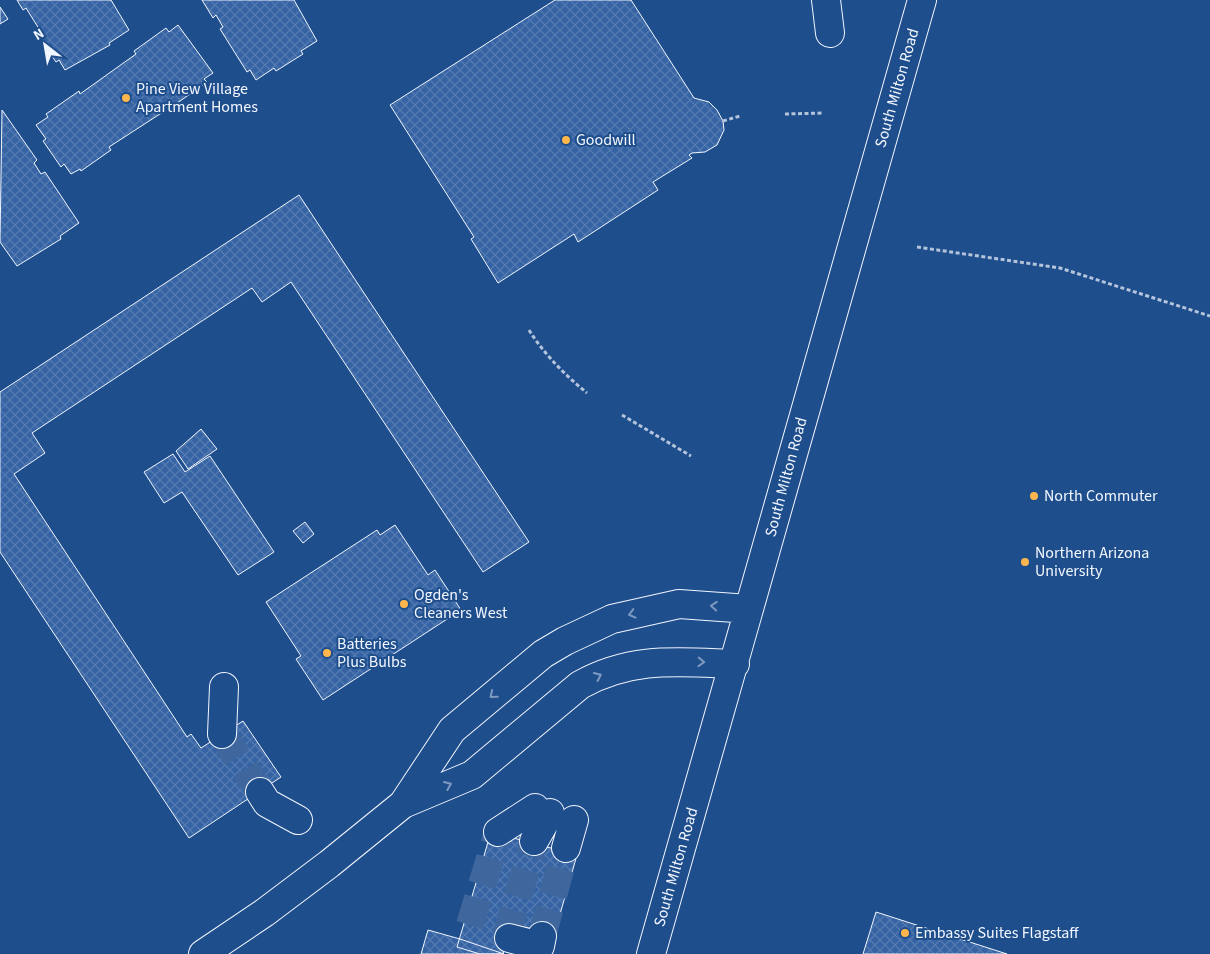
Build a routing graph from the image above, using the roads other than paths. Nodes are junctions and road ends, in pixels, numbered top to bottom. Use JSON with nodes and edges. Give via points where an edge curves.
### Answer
{"nodes":[{"id":1,"x":826,"y":0,"type":"edge"},
{"id":2,"x":922,"y":0,"type":"edge"},
{"id":3,"x":830,"y":34,"type":"dead end"},
{"id":4,"x":749,"y":609,"type":"junction"},
{"id":5,"x":735,"y":664,"type":"junction"},
{"id":6,"x":224,"y":686,"type":"dead end"},
{"id":7,"x":222,"y":734,"type":"tunnel mouth"},
{"id":8,"x":260,"y":792,"type":"tunnel mouth"},
{"id":9,"x":403,"y":804,"type":"junction"},
{"id":10,"x":553,"y":814,"type":"junction"},
{"id":11,"x":298,"y":820,"type":"dead end"},
{"id":12,"x":498,"y":832,"type":"dead end"},
{"id":13,"x":534,"y":841,"type":"tunnel mouth"},
{"id":14,"x":566,"y":848,"type":"tunnel mouth"},
{"id":15,"x":542,"y":936,"type":"dead end"},
{"id":16,"x":510,"y":938,"type":"dead end"},
{"id":17,"x":203,"y":954,"type":"edge"},
{"id":18,"x":651,"y":954,"type":"edge"}],
"edges":[{"from":1,"to":3,"type":"main road"},
{"from":2,"to":4,"type":"main road","name":"South Milton Road"},
{"from":4,"to":5,"type":"main road","name":"South Milton Road"},
{"from":4,"to":9,"type":"main road","one_way":true,"via":[[671,605],[612,619],[564,641],[536,659],[452,730]]},
{"from":9,"to":5,"type":"main road","one_way":true,"via":[[472,775],[580,685],[600,674],[657,661]]},
{"from":5,"to":18,"type":"main road","name":"South Milton Road"},
{"from":6,"to":7,"type":"main road"},
{"from":8,"to":11,"type":"main road","via":[[267,803]]},
{"from":9,"to":17,"type":"main road","via":[[286,896]]},
{"from":10,"to":12,"type":"main road"},
{"from":10,"to":13,"type":"main road"},
{"from":10,"to":14,"type":"main road"},
{"from":15,"to":16,"type":"main road","via":[[540,946]]}]}
